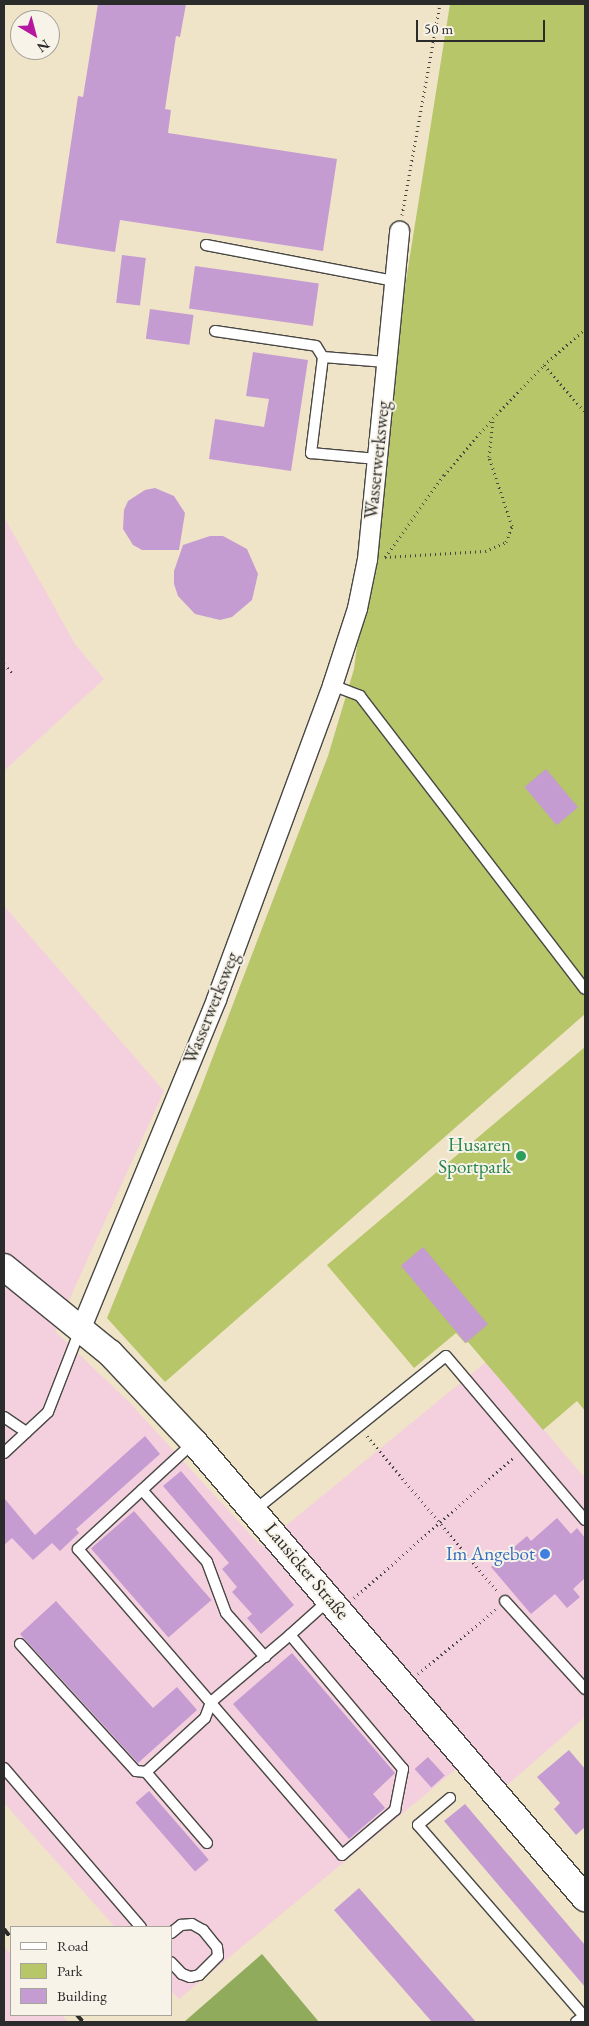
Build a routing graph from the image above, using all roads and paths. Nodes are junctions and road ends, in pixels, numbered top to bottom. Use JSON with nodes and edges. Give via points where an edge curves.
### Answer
{"nodes":[{"id":1,"x":440,"y":4,"type":"edge"},
{"id":2,"x":399,"y":231,"type":"joint"},
{"id":3,"x":206,"y":245,"type":"dead end"},
{"id":4,"x":394,"y":281,"type":"junction"},
{"id":5,"x":585,"y":329,"type":"edge"},
{"id":6,"x":215,"y":331,"type":"dead end"},
{"id":7,"x":323,"y":357,"type":"junction"},
{"id":8,"x":386,"y":362,"type":"junction"},
{"id":9,"x":544,"y":365,"type":"junction"},
{"id":10,"x":585,"y":412,"type":"edge"},
{"id":11,"x":493,"y":418,"type":"junction"},
{"id":12,"x":377,"y":459,"type":"junction"},
{"id":13,"x":376,"y":558,"type":"junction"},
{"id":14,"x":4,"y":664,"type":"edge"},
{"id":15,"x":13,"y":674,"type":"dead end"},
{"id":16,"x":332,"y":685,"type":"junction"},
{"id":17,"x":585,"y":988,"type":"edge"},
{"id":18,"x":4,"y":1267,"type":"edge"},
{"id":19,"x":81,"y":1327,"type":"junction"},
{"id":20,"x":4,"y":1417,"type":"edge"},
{"id":21,"x":359,"y":1427,"type":"junction"},
{"id":22,"x":26,"y":1432,"type":"junction"},
{"id":23,"x":194,"y":1442,"type":"junction"},
{"id":24,"x":524,"y":1448,"type":"junction"},
{"id":25,"x":4,"y":1453,"type":"edge"},
{"id":26,"x":142,"y":1490,"type":"junction"},
{"id":27,"x":255,"y":1510,"type":"junction"},
{"id":28,"x":585,"y":1520,"type":"edge"},
{"id":29,"x":439,"y":1522,"type":"junction"},
{"id":30,"x":506,"y":1601,"type":"junction"},
{"id":31,"x":335,"y":1605,"type":"junction"},
{"id":32,"x":290,"y":1635,"type":"junction"},
{"id":33,"x":20,"y":1644,"type":"dead end"},
{"id":34,"x":265,"y":1657,"type":"junction"},
{"id":35,"x":404,"y":1686,"type":"junction"},
{"id":36,"x":585,"y":1689,"type":"edge"},
{"id":37,"x":210,"y":1702,"type":"junction"},
{"id":38,"x":4,"y":1768,"type":"edge"},
{"id":39,"x":146,"y":1772,"type":"junction"},
{"id":40,"x":450,"y":1798,"type":"dead end"},
{"id":41,"x":208,"y":1843,"type":"dead end"},
{"id":42,"x":585,"y":1898,"type":"edge"},
{"id":43,"x":140,"y":1926,"type":"edge"},
{"id":44,"x":172,"y":1932,"type":"edge"},
{"id":45,"x":172,"y":1963,"type":"edge"},
{"id":46,"x":576,"y":2022,"type":"edge"}],
"edges":[{"from":1,"to":2,"type":"path"},
{"from":2,"to":4,"type":"street","name":"Wasserwerksweg"},
{"from":3,"to":4,"type":"lane"},
{"from":4,"to":8,"type":"street","name":"Wasserwerksweg"},
{"from":5,"to":9,"type":"path"},
{"from":6,"to":7,"type":"lane","via":[[316,346]]},
{"from":7,"to":8,"type":"lane"},
{"from":7,"to":12,"type":"lane","via":[[312,453]]},
{"from":8,"to":12,"type":"street","name":"Wasserwerksweg"},
{"from":9,"to":10,"type":"path"},
{"from":9,"to":11,"type":"path"},
{"from":11,"to":13,"type":"path"},
{"from":11,"to":13,"type":"path","via":[[489,457],[512,526],[506,542],[485,551]]},
{"from":12,"to":13,"type":"street","name":"Wasserwerksweg"},
{"from":13,"to":16,"type":"street","name":"Wasserwerksweg"},
{"from":14,"to":15,"type":"path"},
{"from":16,"to":17,"type":"lane","via":[[360,696]]},
{"from":16,"to":19,"type":"street","name":"Wasserwerksweg","via":[[216,1000]]},
{"from":18,"to":19,"type":"main road","name":"Lausicker Straße"},
{"from":19,"to":22,"type":"lane","via":[[48,1412]]},
{"from":19,"to":23,"type":"main road","name":"Lausicker Straße","via":[[139,1381]]},
{"from":20,"to":22,"type":"lane"},
{"from":21,"to":24,"type":"lane","via":[[446,1356]]},
{"from":21,"to":27,"type":"lane"},
{"from":21,"to":29,"type":"path"},
{"from":22,"to":25,"type":"lane"},
{"from":23,"to":26,"type":"lane"},
{"from":23,"to":27,"type":"main road","name":"Lausicker Straße"},
{"from":24,"to":28,"type":"lane"},
{"from":24,"to":29,"type":"path"},
{"from":26,"to":34,"type":"lane","via":[[207,1562],[226,1613]]},
{"from":26,"to":37,"type":"lane","via":[[78,1549]]},
{"from":27,"to":31,"type":"main road","name":"Lausicker Straße"},
{"from":29,"to":30,"type":"path"},
{"from":29,"to":31,"type":"path"},
{"from":30,"to":35,"type":"path"},
{"from":30,"to":36,"type":"lane"},
{"from":31,"to":32,"type":"lane"},
{"from":31,"to":35,"type":"main road","name":"Lausicker Straße"},
{"from":32,"to":34,"type":"lane"},
{"from":32,"to":37,"type":"lane","via":[[403,1769],[395,1810],[342,1855]]},
{"from":33,"to":39,"type":"lane","via":[[136,1771]]},
{"from":34,"to":37,"type":"lane"},
{"from":35,"to":42,"type":"main road","name":"Lausicker Straße"},
{"from":37,"to":39,"type":"lane","via":[[205,1718]]},
{"from":38,"to":43,"type":"lane"},
{"from":39,"to":41,"type":"lane"},
{"from":40,"to":46,"type":"lane","via":[[418,1825],[584,2016]]},
{"from":44,"to":45,"type":"lane","via":[[181,1925],[192,1924],[203,1930],[217,1947],[218,1956],[199,1975],[190,1977],[182,1974]]}]}
